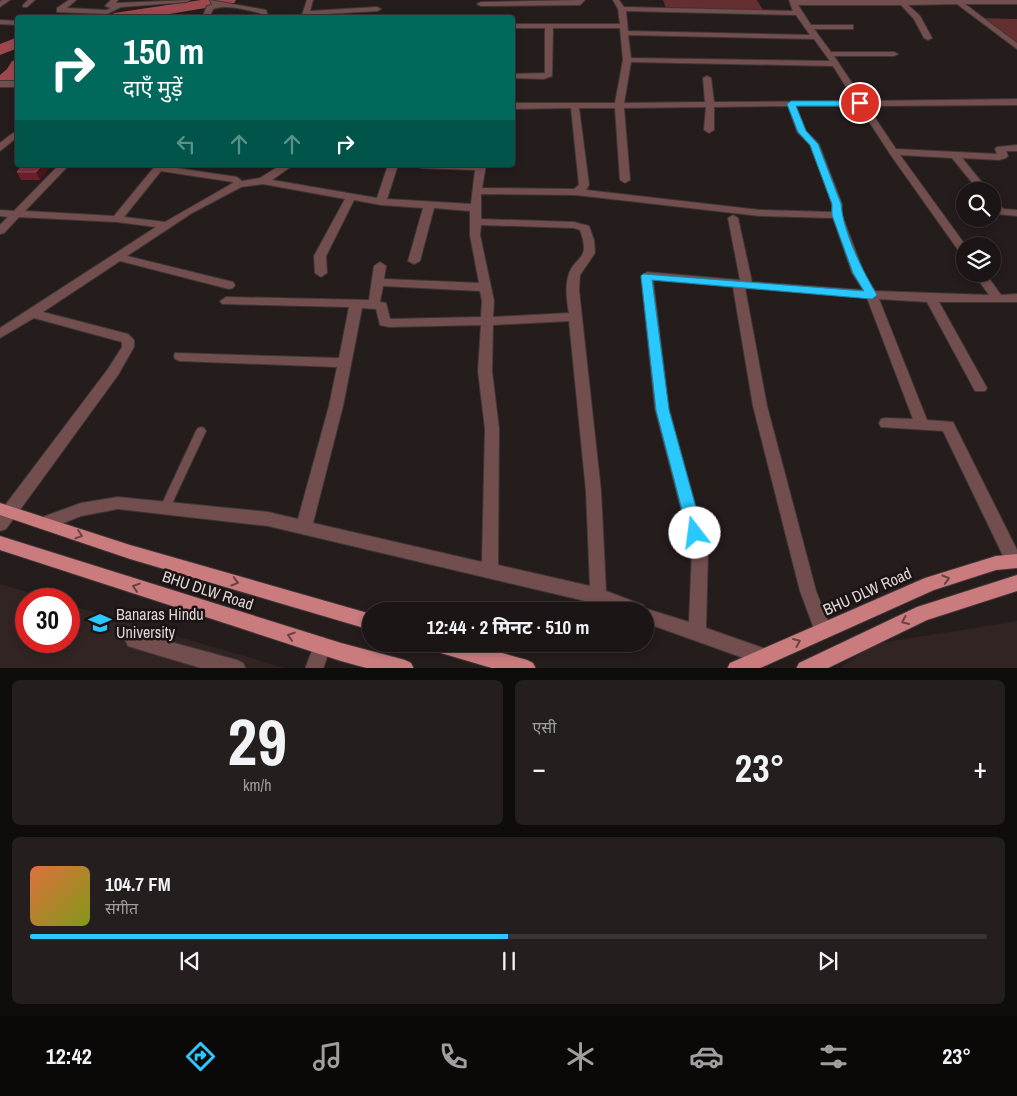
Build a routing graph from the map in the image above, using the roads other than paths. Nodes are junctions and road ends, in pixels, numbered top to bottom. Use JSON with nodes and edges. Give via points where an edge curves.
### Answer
{"nodes":[{"id":1,"x":7,"y":0,"type":"edge"},
{"id":2,"x":32,"y":0,"type":"edge"},
{"id":3,"x":73,"y":0,"type":"edge"},
{"id":4,"x":187,"y":0,"type":"edge"},
{"id":5,"x":310,"y":0,"type":"edge"},
{"id":6,"x":378,"y":0,"type":"edge"},
{"id":7,"x":582,"y":0,"type":"edge"},
{"id":8,"x":616,"y":0,"type":"edge"},
{"id":9,"x":792,"y":2,"type":"edge"},
{"id":10,"x":902,"y":2,"type":"junction"},
{"id":11,"x":958,"y":2,"type":"junction"},
{"id":12,"x":1017,"y":2,"type":"edge"},
{"id":13,"x":116,"y":3,"type":"edge"},
{"id":14,"x":215,"y":3,"type":"edge"},
{"id":15,"x":481,"y":4,"type":"dead end"},
{"id":16,"x":0,"y":5,"type":"edge"},
{"id":17,"x":25,"y":6,"type":"dead end"},
{"id":18,"x":377,"y":9,"type":"junction"},
{"id":19,"x":622,"y":9,"type":"junction"},
{"id":20,"x":61,"y":11,"type":"junction"},
{"id":21,"x":798,"y":12,"type":"junction"},
{"id":22,"x":56,"y":15,"type":"edge"},
{"id":23,"x":206,"y":15,"type":"edge"},
{"id":24,"x":264,"y":15,"type":"edge"},
{"id":25,"x":305,"y":15,"type":"edge"},
{"id":26,"x":376,"y":15,"type":"edge"},
{"id":27,"x":0,"y":22,"type":"edge"},
{"id":28,"x":15,"y":23,"type":"edge"},
{"id":29,"x":515,"y":26,"type":"edge"},
{"id":30,"x":549,"y":27,"type":"junction"},
{"id":31,"x":809,"y":28,"type":"junction"},
{"id":32,"x":850,"y":28,"type":"dead end"},
{"id":33,"x":625,"y":30,"type":"junction"},
{"id":34,"x":817,"y":37,"type":"junction"},
{"id":35,"x":928,"y":38,"type":"dead end"},
{"id":36,"x":1017,"y":47,"type":"edge"},
{"id":37,"x":829,"y":54,"type":"junction"},
{"id":38,"x":894,"y":54,"type":"dead end"},
{"id":39,"x":627,"y":60,"type":"junction"},
{"id":40,"x":836,"y":64,"type":"junction"},
{"id":41,"x":515,"y":76,"type":"edge"},
{"id":42,"x":707,"y":78,"type":"dead end"},
{"id":43,"x":0,"y":84,"type":"edge"},
{"id":44,"x":15,"y":84,"type":"edge"},
{"id":45,"x":1017,"y":102,"type":"edge"},
{"id":46,"x":860,"y":103,"type":"junction"},
{"id":47,"x":791,"y":104,"type":"junction"},
{"id":48,"x":619,"y":105,"type":"junction"},
{"id":49,"x":710,"y":105,"type":"junction"},
{"id":50,"x":515,"y":106,"type":"edge"},
{"id":51,"x":575,"y":107,"type":"junction"},
{"id":52,"x":709,"y":130,"type":"dead end"},
{"id":53,"x":0,"y":136,"type":"edge"},
{"id":54,"x":15,"y":136,"type":"edge"},
{"id":55,"x":0,"y":148,"type":"edge"},
{"id":56,"x":1017,"y":148,"type":"edge"},
{"id":57,"x":893,"y":152,"type":"junction"},
{"id":58,"x":954,"y":154,"type":"junction"},
{"id":59,"x":62,"y":167,"type":"edge"},
{"id":60,"x":160,"y":167,"type":"edge"},
{"id":61,"x":285,"y":167,"type":"edge"},
{"id":62,"x":392,"y":167,"type":"edge"},
{"id":63,"x":481,"y":167,"type":"edge"},
{"id":64,"x":625,"y":180,"type":"dead end"},
{"id":65,"x":264,"y":181,"type":"junction"},
{"id":66,"x":977,"y":182,"type":"edge"},
{"id":67,"x":238,"y":184,"type":"junction"},
{"id":68,"x":476,"y":191,"type":"junction"},
{"id":69,"x":576,"y":192,"type":"junction"},
{"id":70,"x":350,"y":198,"type":"junction"},
{"id":71,"x":382,"y":202,"type":"junction"},
{"id":72,"x":430,"y":206,"type":"junction"},
{"id":73,"x":1001,"y":212,"type":"edge"},
{"id":74,"x":0,"y":213,"type":"edge"},
{"id":75,"x":18,"y":214,"type":"junction"},
{"id":76,"x":1017,"y":214,"type":"edge"},
{"id":77,"x":476,"y":215,"type":"junction"},
{"id":78,"x":837,"y":215,"type":"junction"},
{"id":79,"x":117,"y":218,"type":"junction"},
{"id":80,"x":733,"y":218,"type":"dead end"},
{"id":81,"x":167,"y":225,"type":"junction"},
{"id":82,"x":0,"y":231,"type":"edge"},
{"id":83,"x":956,"y":240,"type":"edge"},
{"id":84,"x":118,"y":257,"type":"junction"},
{"id":85,"x":414,"y":261,"type":"dead end"},
{"id":86,"x":380,"y":266,"type":"dead end"},
{"id":87,"x":321,"y":272,"type":"dead end"},
{"id":88,"x":378,"y":282,"type":"junction"},
{"id":89,"x":986,"y":282,"type":"edge"},
{"id":90,"x":742,"y":284,"type":"junction"},
{"id":91,"x":229,"y":285,"type":"dead end"},
{"id":92,"x":485,"y":287,"type":"junction"},
{"id":93,"x":872,"y":295,"type":"junction"},
{"id":94,"x":1017,"y":298,"type":"edge"},
{"id":95,"x":931,"y":299,"type":"junction"},
{"id":96,"x":998,"y":299,"type":"junction"},
{"id":97,"x":226,"y":302,"type":"dead end"},
{"id":98,"x":374,"y":304,"type":"junction"},
{"id":99,"x":356,"y":305,"type":"junction"},
{"id":100,"x":32,"y":313,"type":"junction"},
{"id":101,"x":575,"y":317,"type":"junction"},
{"id":102,"x":487,"y":321,"type":"junction"},
{"id":103,"x":1,"y":332,"type":"edge"},
{"id":104,"x":180,"y":356,"type":"dead end"},
{"id":105,"x":345,"y":363,"type":"junction"},
{"id":106,"x":980,"y":388,"type":"dead end"},
{"id":107,"x":886,"y":423,"type":"dead end"},
{"id":108,"x":922,"y":425,"type":"junction"},
{"id":109,"x":201,"y":431,"type":"dead end"},
{"id":110,"x":165,"y":508,"type":"junction"},
{"id":111,"x":3,"y":515,"type":"edge"},
{"id":112,"x":46,"y":523,"type":"junction"},
{"id":113,"x":304,"y":527,"type":"junction"},
{"id":114,"x":0,"y":543,"type":"edge"},
{"id":115,"x":1016,"y":561,"type":"edge"},
{"id":116,"x":490,"y":570,"type":"junction"},
{"id":117,"x":1017,"y":583,"type":"edge"},
{"id":118,"x":598,"y":596,"type":"junction"},
{"id":119,"x":614,"y":602,"type":"edge"},
{"id":120,"x":654,"y":618,"type":"edge"},
{"id":121,"x":362,"y":619,"type":"edge"},
{"id":122,"x":823,"y":631,"type":"junction"},
{"id":123,"x":697,"y":634,"type":"junction"},
{"id":124,"x":134,"y":640,"type":"dead end"},
{"id":125,"x":322,"y":646,"type":"junction"},
{"id":126,"x":470,"y":652,"type":"edge"},
{"id":127,"x":763,"y":656,"type":"junction"},
{"id":128,"x":237,"y":668,"type":"edge"},
{"id":129,"x":314,"y":668,"type":"edge"},
{"id":130,"x":405,"y":668,"type":"edge"},
{"id":131,"x":527,"y":668,"type":"edge"},
{"id":132,"x":736,"y":668,"type":"edge"},
{"id":133,"x":805,"y":668,"type":"edge"}],
"edges":[{"from":1,"to":16,"type":"street"},
{"from":2,"to":17,"type":"street"},
{"from":3,"to":20,"type":"street"},
{"from":4,"to":13,"type":"street"},
{"from":5,"to":25,"type":"street"},
{"from":6,"to":18,"type":"street"},
{"from":7,"to":15,"type":"street","via":[[580,3]]},
{"from":8,"to":19,"type":"street"},
{"from":9,"to":10,"type":"street"},
{"from":9,"to":21,"type":"street"},
{"from":10,"to":11,"type":"street"},
{"from":10,"to":35,"type":"street","via":[[917,18]]},
{"from":11,"to":12,"type":"street"},
{"from":11,"to":36,"type":"street"},
{"from":13,"to":20,"type":"street","via":[[113,10],[106,12]]},
{"from":14,"to":23,"type":"street"},
{"from":14,"to":24,"type":"street","via":[[254,9]]},
{"from":18,"to":25,"type":"street","via":[[336,8]]},
{"from":18,"to":26,"type":"street"},
{"from":19,"to":21,"type":"street"},
{"from":19,"to":33,"type":"street"},
{"from":20,"to":22,"type":"street"},
{"from":21,"to":31,"type":"street"},
{"from":27,"to":28,"type":"street"},
{"from":29,"to":30,"type":"street"},
{"from":30,"to":33,"type":"street"},
{"from":30,"to":41,"type":"street","via":[[549,74],[544,77]]},
{"from":31,"to":32,"type":"street"},
{"from":31,"to":34,"type":"street"},
{"from":33,"to":34,"type":"street"},
{"from":33,"to":39,"type":"street"},
{"from":34,"to":37,"type":"street"},
{"from":37,"to":38,"type":"street"},
{"from":37,"to":40,"type":"street"},
{"from":39,"to":40,"type":"street"},
{"from":39,"to":48,"type":"street"},
{"from":40,"to":46,"type":"street"},
{"from":42,"to":49,"type":"street"},
{"from":43,"to":44,"type":"street"},
{"from":45,"to":46,"type":"street"},
{"from":46,"to":47,"type":"street"},
{"from":46,"to":57,"type":"street"},
{"from":47,"to":49,"type":"street"},
{"from":47,"to":78,"type":"street","via":[[802,132],[814,144],[837,204]]},
{"from":48,"to":49,"type":"street"},
{"from":48,"to":51,"type":"street"},
{"from":48,"to":64,"type":"street"},
{"from":49,"to":52,"type":"street"},
{"from":50,"to":51,"type":"street"},
{"from":51,"to":69,"type":"street","via":[[584,185]]},
{"from":53,"to":54,"type":"street"},
{"from":54,"to":55,"type":"street"},
{"from":56,"to":58,"type":"street","via":[[1000,149],[1003,156],[999,157]]},
{"from":57,"to":58,"type":"street"},
{"from":57,"to":83,"type":"street"},
{"from":58,"to":66,"type":"street"},
{"from":59,"to":75,"type":"street"},
{"from":60,"to":67,"type":"street","via":[[237,180]]},
{"from":60,"to":79,"type":"street"},
{"from":61,"to":65,"type":"street"},
{"from":62,"to":71,"type":"street"},
{"from":63,"to":68,"type":"street"},
{"from":65,"to":67,"type":"street"},
{"from":65,"to":70,"type":"street"},
{"from":67,"to":81,"type":"street"},
{"from":68,"to":69,"type":"street"},
{"from":68,"to":77,"type":"street"},
{"from":69,"to":78,"type":"street","via":[[760,213]]},
{"from":70,"to":71,"type":"street"},
{"from":70,"to":87,"type":"street","via":[[320,256]]},
{"from":71,"to":72,"type":"street"},
{"from":72,"to":77,"type":"street"},
{"from":72,"to":85,"type":"street"},
{"from":73,"to":76,"type":"street"},
{"from":74,"to":75,"type":"street"},
{"from":75,"to":79,"type":"street"},
{"from":75,"to":82,"type":"street"},
{"from":77,"to":92,"type":"street","via":[[475,235]]},
{"from":77,"to":101,"type":"street","via":[[585,228],[590,250],[574,278]]},
{"from":78,"to":93,"type":"street","via":[[858,273]]},
{"from":79,"to":81,"type":"street"},
{"from":80,"to":90,"type":"street"},
{"from":81,"to":84,"type":"street"},
{"from":84,"to":91,"type":"street"},
{"from":84,"to":100,"type":"street"},
{"from":86,"to":88,"type":"street"},
{"from":88,"to":92,"type":"street"},
{"from":88,"to":98,"type":"street"},
{"from":89,"to":96,"type":"street"},
{"from":90,"to":93,"type":"street"},
{"from":90,"to":122,"type":"street","via":[[760,406],[806,582]]},
{"from":90,"to":123,"type":"street","via":[[646,276],[662,410],[700,551]]},
{"from":92,"to":102,"type":"street"},
{"from":93,"to":95,"type":"street"},
{"from":93,"to":108,"type":"street"},
{"from":94,"to":96,"type":"street"},
{"from":95,"to":96,"type":"street"},
{"from":95,"to":106,"type":"street"},
{"from":97,"to":99,"type":"street"},
{"from":98,"to":99,"type":"street"},
{"from":98,"to":102,"type":"street","via":[[382,306],[382,320],[389,323]]},
{"from":99,"to":105,"type":"street"},
{"from":100,"to":103,"type":"street"},
{"from":100,"to":111,"type":"street","via":[[124,337],[128,340],[128,347],[113,372]]},
{"from":101,"to":102,"type":"street"},
{"from":101,"to":118,"type":"street","via":[[595,506]]},
{"from":102,"to":116,"type":"street","via":[[485,371],[492,429]]},
{"from":104,"to":105,"type":"street"},
{"from":105,"to":113,"type":"street"},
{"from":107,"to":108,"type":"street"},
{"from":108,"to":115,"type":"street","via":[[948,426]]},
{"from":109,"to":110,"type":"lane"},
{"from":110,"to":112,"type":"street","via":[[99,504]]},
{"from":110,"to":113,"type":"street","via":[[268,519]]},
{"from":111,"to":112,"type":"main road","name":"BHU DLW Road"},
{"from":112,"to":121,"type":"main road","name":"BHU DLW Road","one_way":true,"via":[[130,552]]},
{"from":113,"to":116,"type":"street"},
{"from":125,"to":114,"type":"main road","name":"BHU DLW Road","one_way":true},
{"from":122,"to":115,"type":"main road","name":"BHU DLW Road","one_way":true,"via":[[931,583],[996,563]]},
{"from":116,"to":118,"type":"street"},
{"from":117,"to":133,"type":"main road","one_way":true,"via":[[923,613]]},
{"from":118,"to":119,"type":"street"},
{"from":120,"to":123,"type":"street"},
{"from":127,"to":122,"type":"main road","name":"BHU DLW Road","one_way":true},
{"from":123,"to":127,"type":"street"},
{"from":124,"to":128,"type":"street"},
{"from":125,"to":129,"type":"street"},
{"from":125,"to":130,"type":"main road","name":"BHU DLW Road"},
{"from":126,"to":131,"type":"main road"},
{"from":127,"to":132,"type":"main road","name":"BHU DLW Road"}]}
